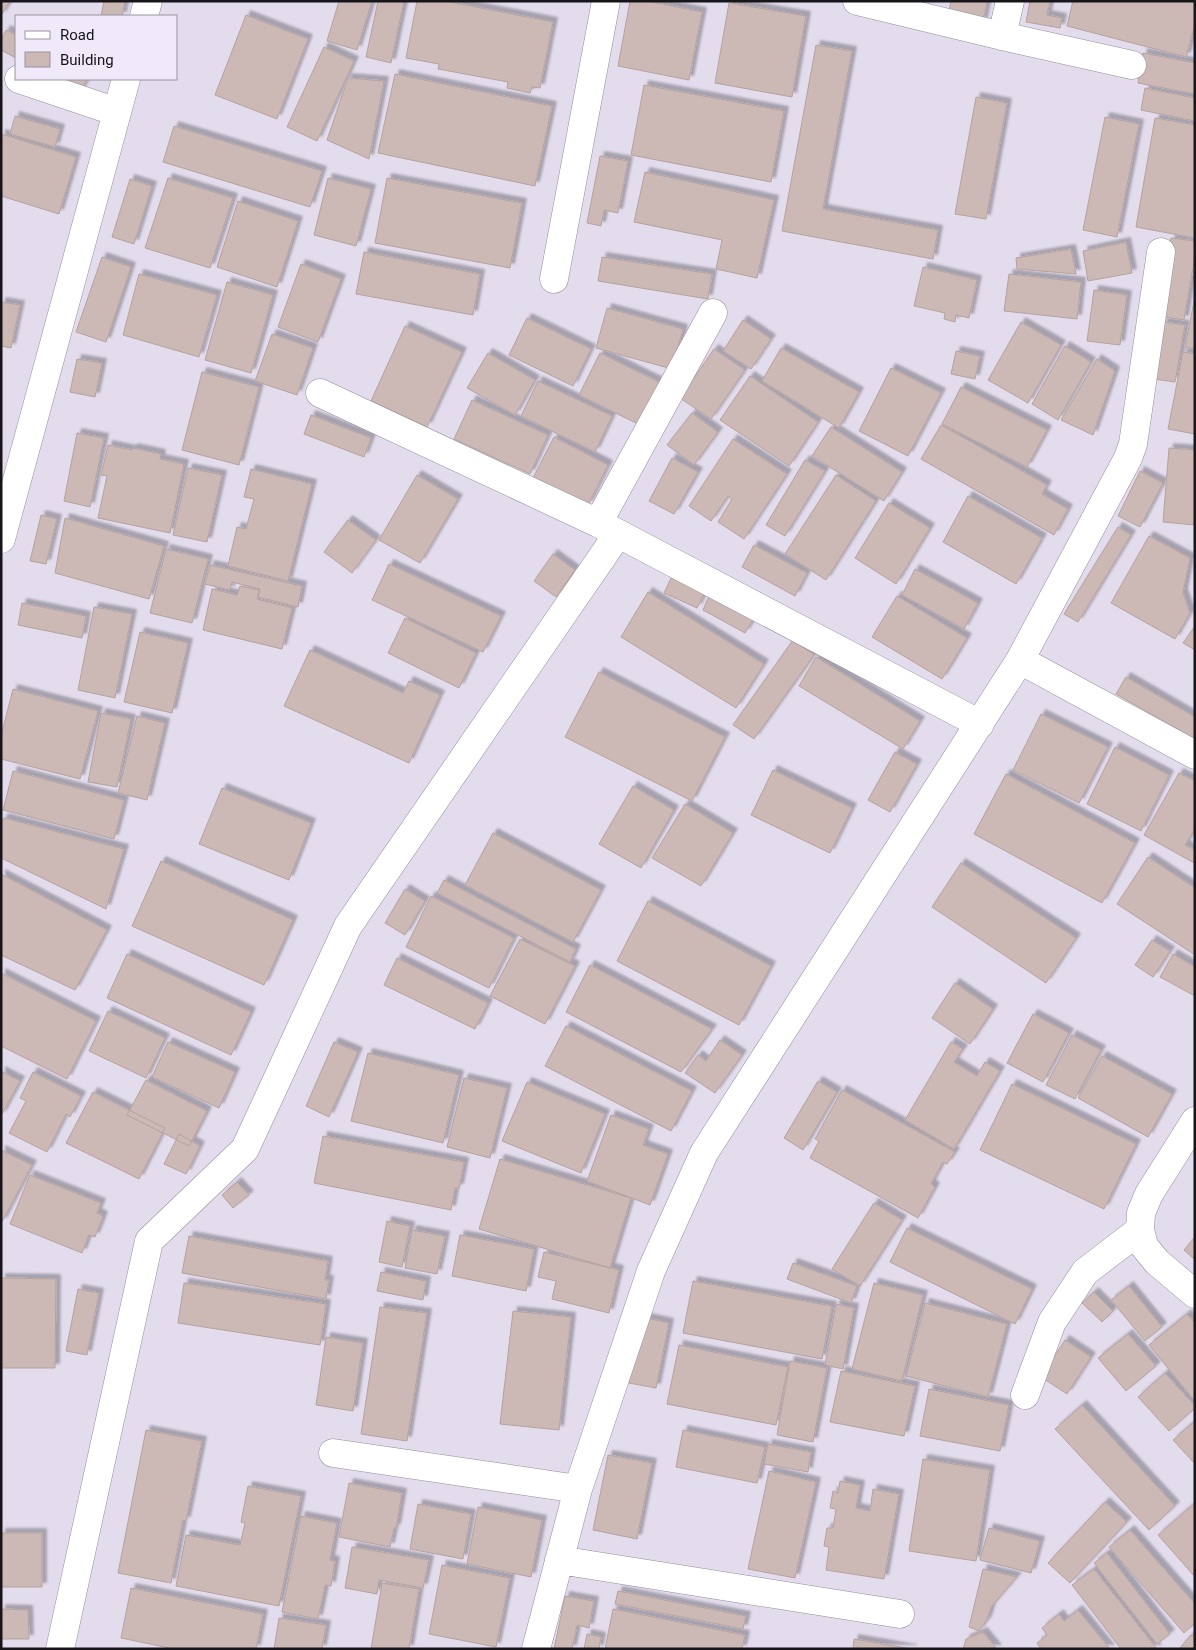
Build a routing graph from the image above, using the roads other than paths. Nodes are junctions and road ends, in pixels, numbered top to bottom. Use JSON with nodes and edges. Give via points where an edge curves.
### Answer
{"nodes":[{"id":1,"x":148,"y":1,"type":"edge"},
{"id":2,"x":606,"y":1,"type":"edge"},
{"id":3,"x":857,"y":1,"type":"edge"},
{"id":4,"x":1010,"y":1,"type":"edge"},
{"id":5,"x":144,"y":15,"type":"edge"},
{"id":6,"x":1002,"y":36,"type":"junction"},
{"id":7,"x":1132,"y":65,"type":"dead end"},
{"id":8,"x":1,"y":73,"type":"edge"},
{"id":9,"x":15,"y":77,"type":"edge"},
{"id":10,"x":23,"y":80,"type":"edge"},
{"id":11,"x":126,"y":80,"type":"edge"},
{"id":12,"x":117,"y":112,"type":"junction"},
{"id":13,"x":1161,"y":252,"type":"dead end"},
{"id":14,"x":554,"y":278,"type":"dead end"},
{"id":15,"x":713,"y":313,"type":"dead end"},
{"id":16,"x":320,"y":393,"type":"dead end"},
{"id":17,"x":608,"y":528,"type":"junction"},
{"id":18,"x":1,"y":539,"type":"edge"},
{"id":19,"x":1020,"y":660,"type":"junction"},
{"id":20,"x":980,"y":724,"type":"junction"},
{"id":21,"x":1195,"y":755,"type":"edge"},
{"id":22,"x":1195,"y":1121,"type":"edge"},
{"id":23,"x":1140,"y":1230,"type":"junction"},
{"id":24,"x":1195,"y":1294,"type":"edge"},
{"id":25,"x":1025,"y":1395,"type":"dead end"},
{"id":26,"x":333,"y":1453,"type":"dead end"},
{"id":27,"x":578,"y":1489,"type":"junction"},
{"id":28,"x":559,"y":1560,"type":"junction"},
{"id":29,"x":900,"y":1614,"type":"dead end"},
{"id":30,"x":60,"y":1649,"type":"edge"},
{"id":31,"x":536,"y":1649,"type":"edge"}],
"edges":[{"from":1,"to":5,"type":"street"},
{"from":2,"to":14,"type":"street"},
{"from":3,"to":6,"type":"street"},
{"from":4,"to":6,"type":"street"},
{"from":6,"to":7,"type":"street"},
{"from":8,"to":9,"type":"street"},
{"from":10,"to":12,"type":"street"},
{"from":11,"to":12,"type":"street"},
{"from":12,"to":18,"type":"street"},
{"from":13,"to":19,"type":"street","via":[[1133,444]]},
{"from":15,"to":17,"type":"street"},
{"from":16,"to":17,"type":"street"},
{"from":17,"to":20,"type":"street"},
{"from":17,"to":30,"type":"street","via":[[348,926],[245,1149],[149,1241]]},
{"from":19,"to":20,"type":"street"},
{"from":19,"to":21,"type":"street"},
{"from":20,"to":27,"type":"street","via":[[704,1153],[651,1271]]},
{"from":22,"to":23,"type":"street","via":[[1149,1194],[1141,1212]]},
{"from":23,"to":24,"type":"street","via":[[1144,1246],[1157,1262]]},
{"from":23,"to":25,"type":"street","via":[[1085,1272],[1052,1322]]},
{"from":26,"to":27,"type":"street"},
{"from":27,"to":28,"type":"street"},
{"from":28,"to":29,"type":"street"},
{"from":28,"to":31,"type":"street"}]}
